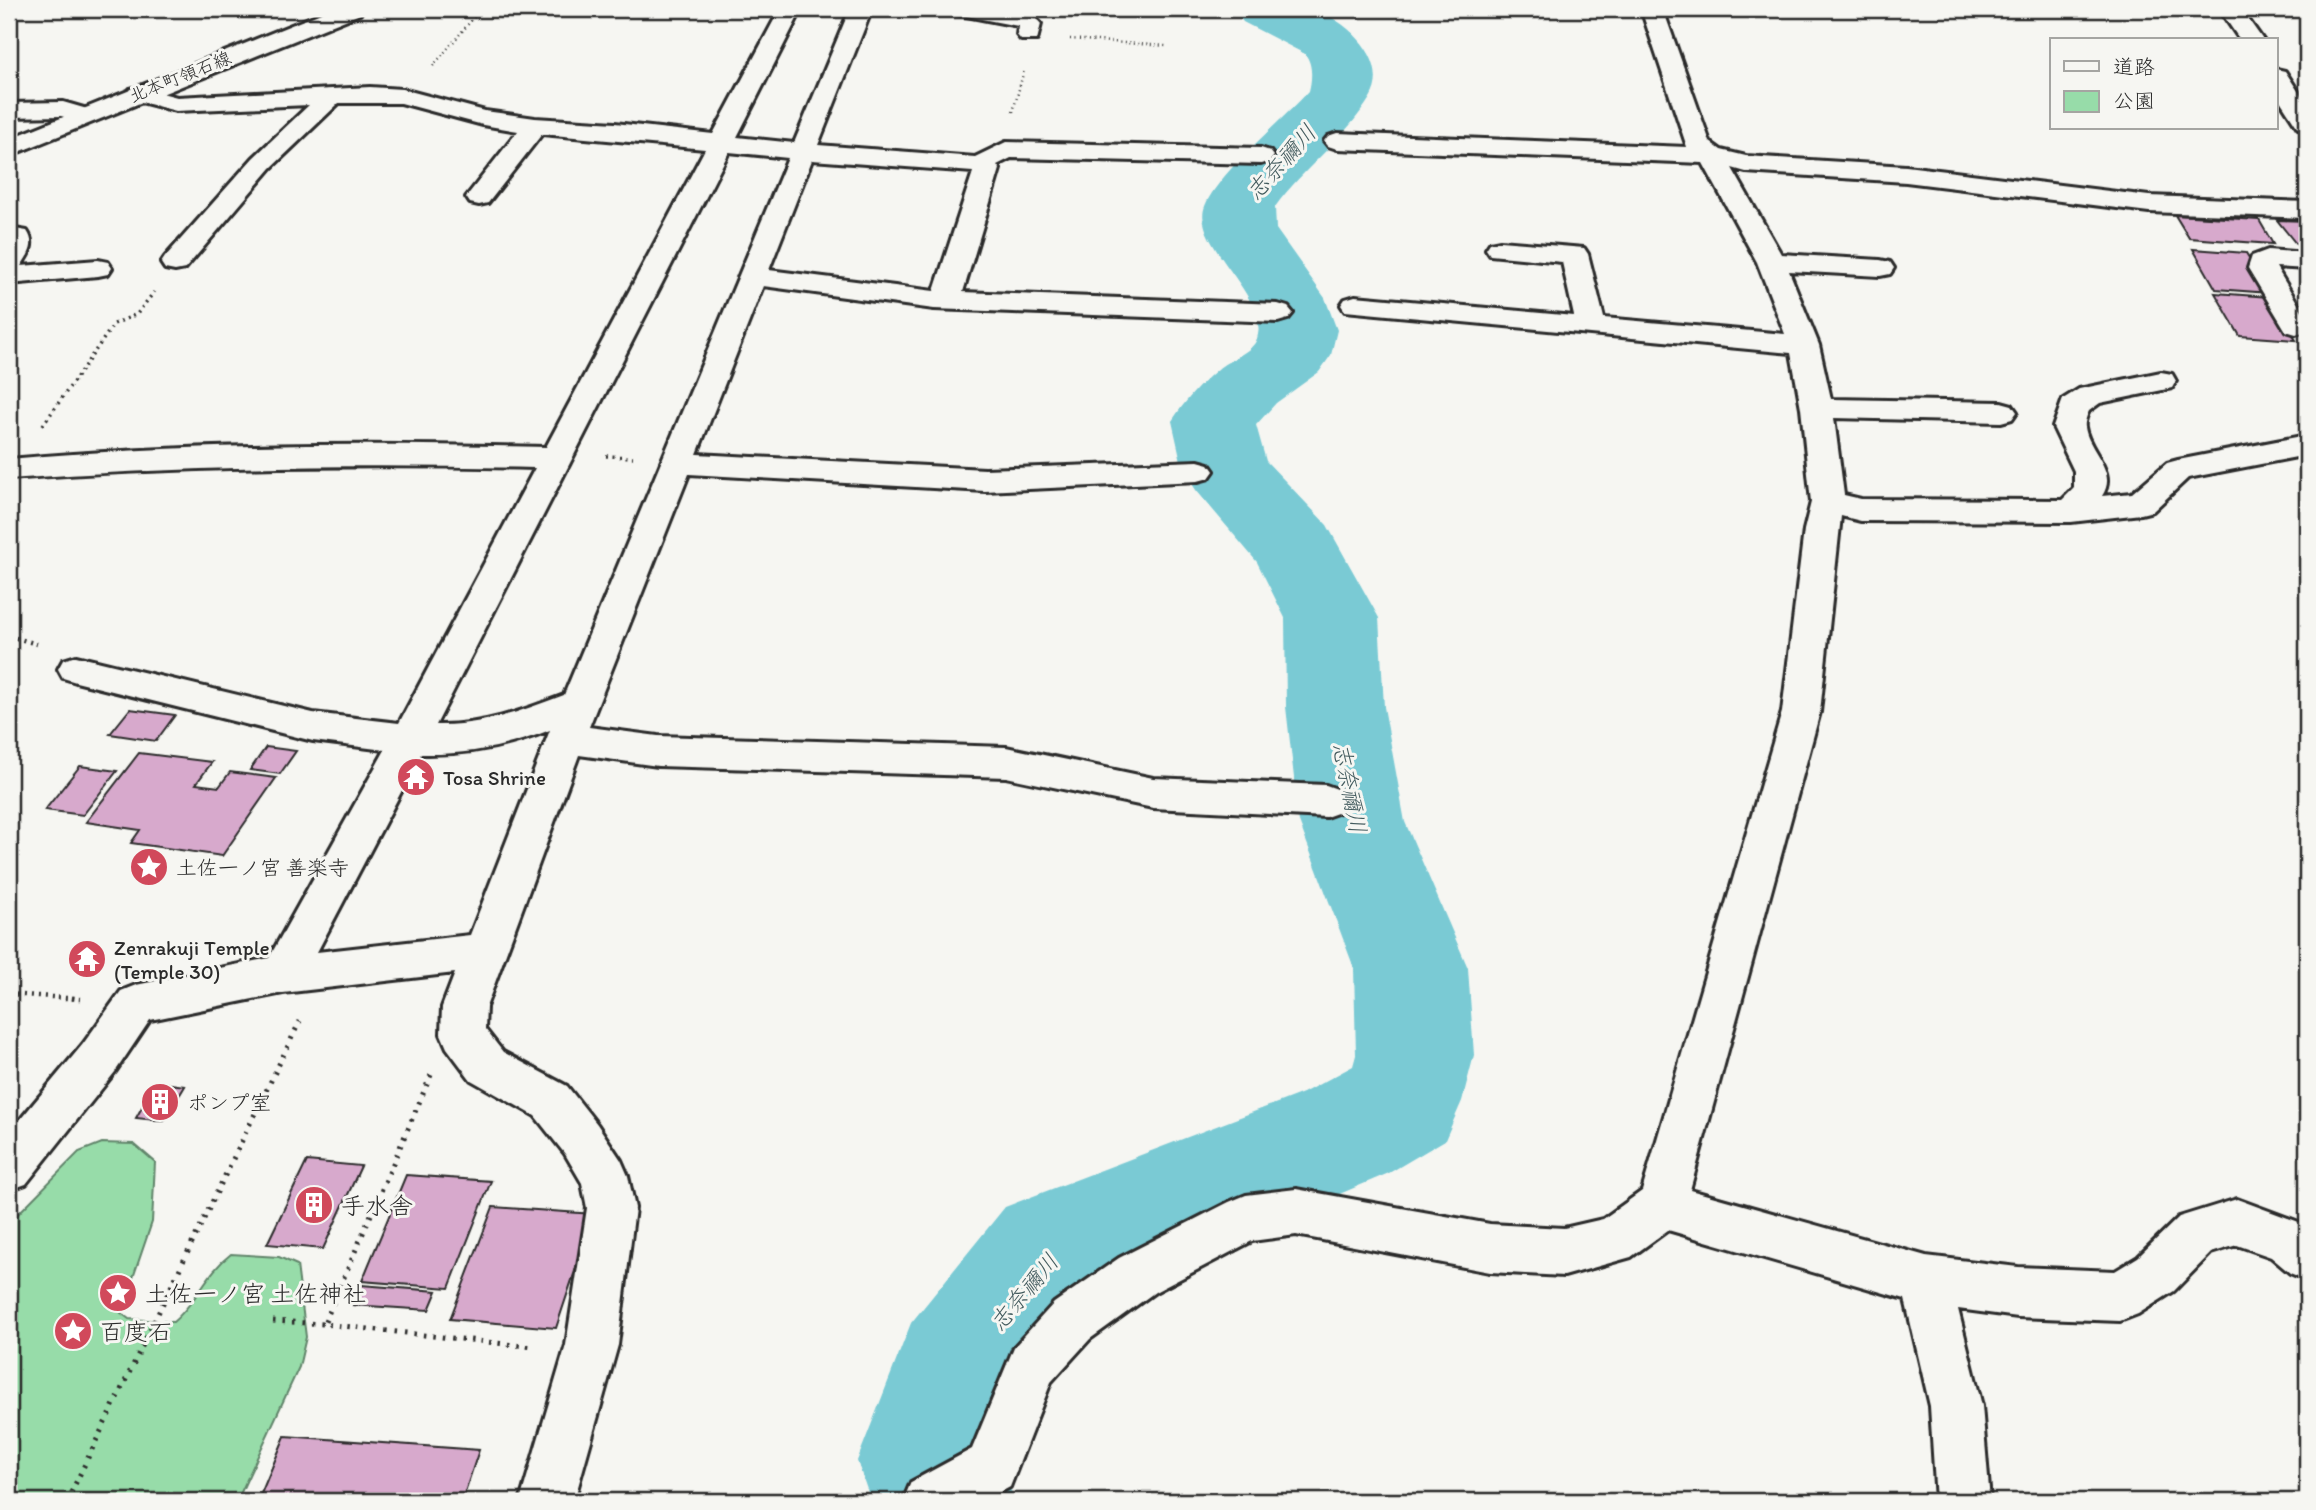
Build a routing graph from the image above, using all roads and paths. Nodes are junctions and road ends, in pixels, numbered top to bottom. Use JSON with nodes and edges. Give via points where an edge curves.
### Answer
{"nodes":[{"id":1,"x":352,"y":9,"type":"edge"},
{"id":2,"x":481,"y":9,"type":"edge"},
{"id":3,"x":791,"y":9,"type":"edge"},
{"id":4,"x":861,"y":9,"type":"edge"},
{"id":5,"x":964,"y":9,"type":"edge"},
{"id":6,"x":1652,"y":9,"type":"edge"},
{"id":7,"x":2230,"y":9,"type":"edge"},
{"id":8,"x":1029,"y":35,"type":"junction"},
{"id":9,"x":2251,"y":38,"type":"edge"},
{"id":10,"x":1166,"y":46,"type":"dead end"},
{"id":11,"x":2278,"y":79,"type":"edge"},
{"id":12,"x":139,"y":94,"type":"junction"},
{"id":13,"x":332,"y":96,"type":"junction"},
{"id":14,"x":402,"y":96,"type":"junction"},
{"id":15,"x":9,"y":110,"type":"edge"},
{"id":16,"x":85,"y":116,"type":"junction"},
{"id":17,"x":2307,"y":123,"type":"edge"},
{"id":18,"x":535,"y":126,"type":"junction"},
{"id":19,"x":1337,"y":141,"type":"dead end"},
{"id":20,"x":721,"y":143,"type":"junction"},
{"id":21,"x":9,"y":148,"type":"edge"},
{"id":22,"x":1006,"y":150,"type":"junction"},
{"id":23,"x":802,"y":152,"type":"junction"},
{"id":24,"x":1261,"y":156,"type":"dead end"},
{"id":25,"x":1712,"y":156,"type":"junction"},
{"id":26,"x":979,"y":165,"type":"junction"},
{"id":27,"x":479,"y":197,"type":"dead end"},
{"id":28,"x":2307,"y":210,"type":"edge"},
{"id":29,"x":9,"y":236,"type":"edge"},
{"id":30,"x":1500,"y":249,"type":"dead end"},
{"id":31,"x":2307,"y":261,"type":"edge"},
{"id":32,"x":1771,"y":262,"type":"junction"},
{"id":33,"x":9,"y":263,"type":"edge"},
{"id":34,"x":176,"y":263,"type":"joint"},
{"id":35,"x":98,"y":268,"type":"dead end"},
{"id":36,"x":1880,"y":268,"type":"dead end"},
{"id":37,"x":9,"y":276,"type":"edge"},
{"id":38,"x":753,"y":276,"type":"junction"},
{"id":39,"x":946,"y":300,"type":"junction"},
{"id":40,"x":1355,"y":305,"type":"dead end"},
{"id":41,"x":1279,"y":313,"type":"dead end"},
{"id":42,"x":2295,"y":325,"type":"dead end"},
{"id":43,"x":1591,"y":326,"type":"junction"},
{"id":44,"x":1804,"y":345,"type":"junction"},
{"id":45,"x":2161,"y":381,"type":"dead end"},
{"id":46,"x":1817,"y":408,"type":"junction"},
{"id":47,"x":2001,"y":412,"type":"dead end"},
{"id":48,"x":2307,"y":445,"type":"edge"},
{"id":49,"x":556,"y":458,"type":"junction"},
{"id":50,"x":680,"y":459,"type":"junction"},
{"id":51,"x":11,"y":468,"type":"edge"},
{"id":52,"x":1198,"y":471,"type":"dead end"},
{"id":53,"x":1828,"y":502,"type":"junction"},
{"id":54,"x":2071,"y":511,"type":"junction"},
{"id":55,"x":76,"y":669,"type":"dead end"},
{"id":56,"x":573,"y":722,"type":"junction"},
{"id":57,"x":410,"y":739,"type":"junction"},
{"id":58,"x":1326,"y":801,"type":"dead end"},
{"id":59,"x":486,"y":951,"type":"junction"},
{"id":60,"x":283,"y":974,"type":"junction"},
{"id":61,"x":9,"y":994,"type":"edge"},
{"id":62,"x":136,"y":1004,"type":"junction"},
{"id":63,"x":463,"y":1034,"type":"junction"},
{"id":64,"x":9,"y":1168,"type":"edge"},
{"id":65,"x":1662,"y":1205,"type":"junction"},
{"id":66,"x":2307,"y":1256,"type":"edge"},
{"id":67,"x":1926,"y":1280,"type":"junction"},
{"id":68,"x":273,"y":1321,"type":"dead end"},
{"id":69,"x":324,"y":1324,"type":"junction"},
{"id":70,"x":589,"y":1353,"type":"junction"},
{"id":71,"x":547,"y":1501,"type":"edge"},
{"id":72,"x":930,"y":1501,"type":"edge"},
{"id":73,"x":1964,"y":1501,"type":"edge"}],
"edges":[{"from":1,"to":12,"type":"street","name":"北本町領石線"},
{"from":2,"to":14,"type":"path"},
{"from":3,"to":20,"type":"street"},
{"from":4,"to":23,"type":"street"},
{"from":5,"to":8,"type":"street","via":[[1026,21]]},
{"from":6,"to":25,"type":"street","via":[[1698,145]]},
{"from":7,"to":9,"type":"street"},
{"from":8,"to":10,"type":"path"},
{"from":8,"to":22,"type":"path"},
{"from":11,"to":17,"type":"street"},
{"from":12,"to":13,"type":"street","via":[[176,104]]},
{"from":12,"to":16,"type":"street","name":"北本町領石線"},
{"from":13,"to":14,"type":"street"},
{"from":13,"to":34,"type":"street","via":[[262,163]]},
{"from":14,"to":18,"type":"street"},
{"from":15,"to":16,"type":"street","via":[[64,109]]},
{"from":16,"to":21,"type":"street","name":"北本町領石線"},
{"from":18,"to":20,"type":"street"},
{"from":18,"to":27,"type":"street"},
{"from":19,"to":25,"type":"street"},
{"from":20,"to":23,"type":"street"},
{"from":20,"to":49,"type":"street"},
{"from":22,"to":24,"type":"street"},
{"from":22,"to":26,"type":"street"},
{"from":23,"to":26,"type":"street"},
{"from":23,"to":38,"type":"street"},
{"from":25,"to":28,"type":"street","via":[[1746,164],[1906,174],[2149,204]]},
{"from":25,"to":32,"type":"street"},
{"from":26,"to":39,"type":"street","via":[[986,169]]},
{"from":29,"to":33,"type":"street","via":[[17,237],[18,247]]},
{"from":30,"to":43,"type":"street","via":[[1574,254]]},
{"from":31,"to":42,"type":"street","via":[[2268,258],[2262,262]]},
{"from":32,"to":36,"type":"street"},
{"from":32,"to":44,"type":"street"},
{"from":34,"to":51,"type":"path","via":[[137,314],[114,324]]},
{"from":35,"to":37,"type":"street"},
{"from":38,"to":39,"type":"street"},
{"from":38,"to":50,"type":"street"},
{"from":39,"to":41,"type":"street"},
{"from":40,"to":43,"type":"street"},
{"from":43,"to":44,"type":"street"},
{"from":44,"to":46,"type":"street"},
{"from":45,"to":54,"type":"street","via":[[2090,396],[2074,406],[2069,427],[2090,471],[2090,490]]},
{"from":46,"to":47,"type":"street"},
{"from":46,"to":53,"type":"street"},
{"from":48,"to":54,"type":"street","via":[[2178,470],[2141,503]]},
{"from":49,"to":51,"type":"street","via":[[391,455]]},
{"from":49,"to":57,"type":"street"},
{"from":50,"to":52,"type":"street","via":[[691,464],[985,480]]},
{"from":50,"to":56,"type":"street"},
{"from":53,"to":54,"type":"street","via":[[1861,510]]},
{"from":53,"to":65,"type":"street","via":[[1801,712]]},
{"from":55,"to":57,"type":"street","via":[[313,727]]},
{"from":56,"to":57,"type":"street","via":[[455,740]]},
{"from":56,"to":58,"type":"street","via":[[658,751],[1006,762],[1153,793]]},
{"from":56,"to":59,"type":"street"},
{"from":57,"to":60,"type":"street"},
{"from":59,"to":60,"type":"street"},
{"from":59,"to":63,"type":"street","via":[[464,1007]]},
{"from":60,"to":62,"type":"street"},
{"from":61,"to":62,"type":"path"},
{"from":62,"to":64,"type":"street","via":[[99,1058]]},
{"from":63,"to":69,"type":"path","via":[[431,1073]]},
{"from":63,"to":70,"type":"street","via":[[487,1066],[551,1101],[604,1176],[611,1208]]},
{"from":65,"to":67,"type":"street"},
{"from":65,"to":72,"type":"street","via":[[1614,1240],[1564,1252],[1490,1248],[1296,1212],[1246,1218],[1137,1275],[1072,1321],[1032,1365],[991,1468]]},
{"from":66,"to":67,"type":"street","via":[[2286,1239],[2237,1222],[2196,1234],[2156,1274],[2120,1296],[2018,1292]]},
{"from":67,"to":73,"type":"street","via":[[1956,1406]]},
{"from":68,"to":69,"type":"path"},
{"from":69,"to":70,"type":"path"},
{"from":70,"to":71,"type":"street"}]}
